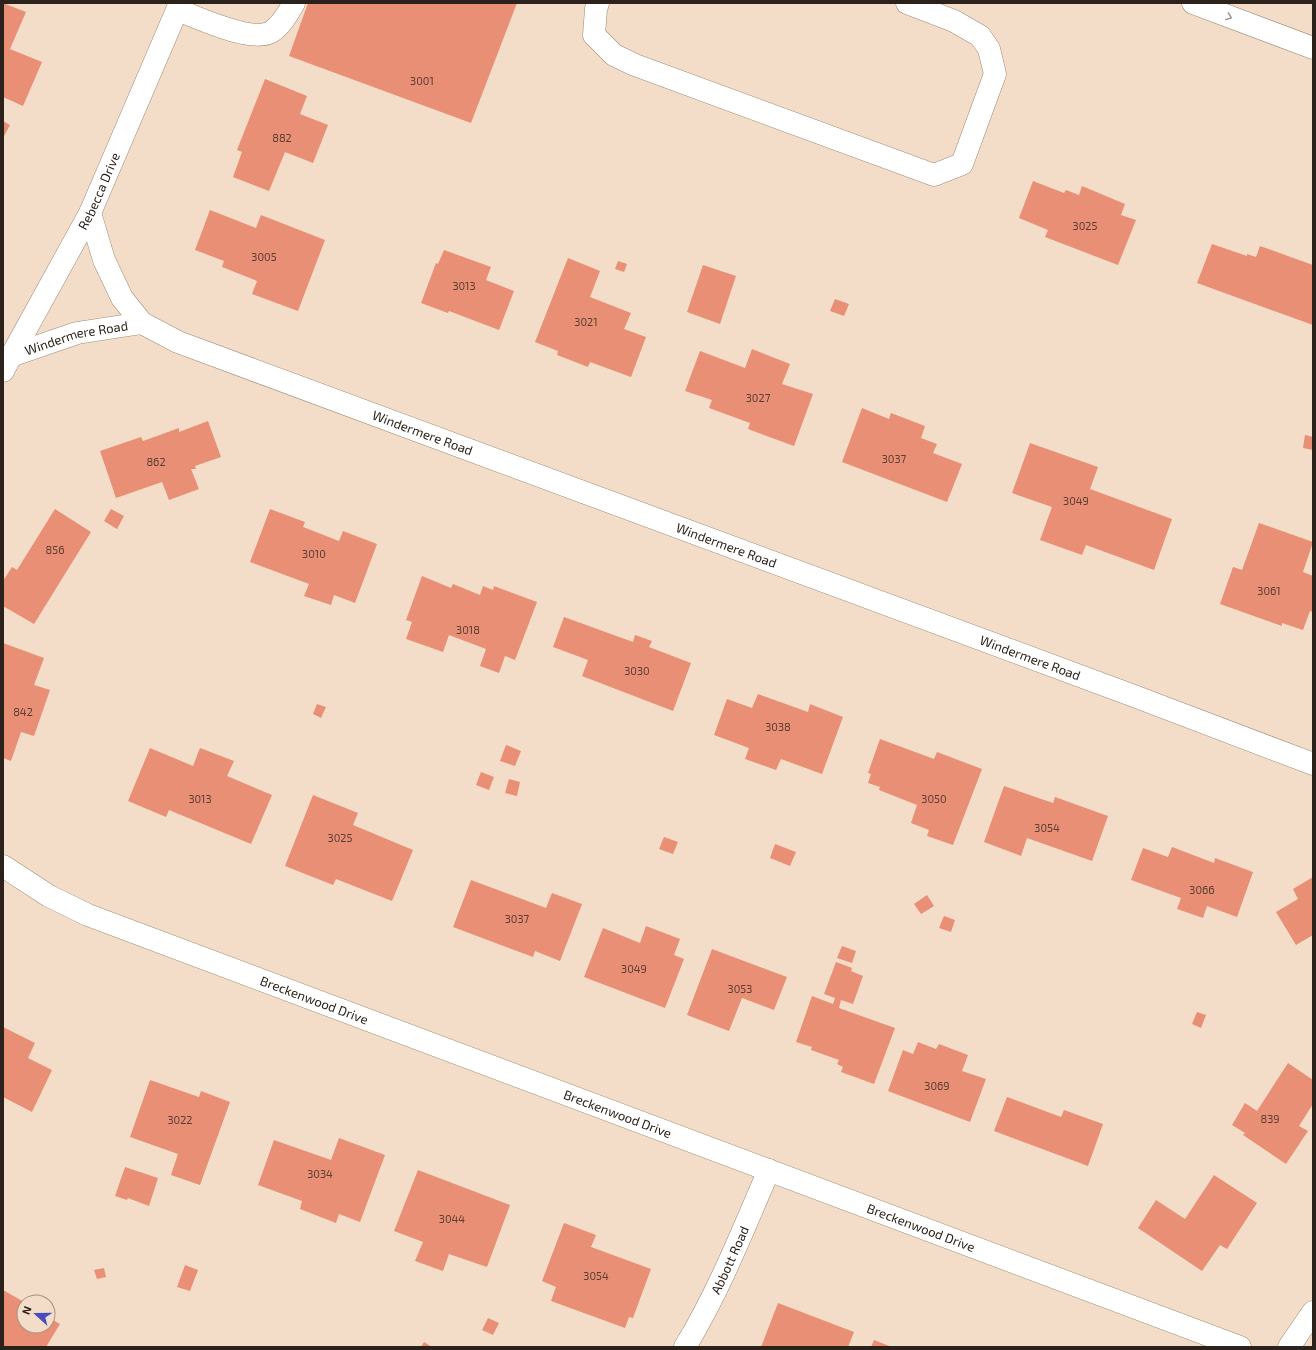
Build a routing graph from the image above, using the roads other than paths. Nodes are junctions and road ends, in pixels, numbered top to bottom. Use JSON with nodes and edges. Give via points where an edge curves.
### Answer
{"nodes":[{"id":1,"x":294,"y":3,"type":"edge"},
{"id":2,"x":598,"y":3,"type":"edge"},
{"id":3,"x":907,"y":3,"type":"edge"},
{"id":4,"x":1193,"y":3,"type":"edge"},
{"id":5,"x":179,"y":7,"type":"edge"},
{"id":6,"x":1313,"y":48,"type":"edge"},
{"id":7,"x":90,"y":213,"type":"junction"},
{"id":8,"x":142,"y":323,"type":"junction"},
{"id":9,"x":8,"y":363,"type":"edge"},
{"id":10,"x":1313,"y":764,"type":"edge"},
{"id":11,"x":3,"y":866,"type":"edge"},
{"id":12,"x":769,"y":1170,"type":"junction"},
{"id":13,"x":1313,"y":1312,"type":"edge"},
{"id":14,"x":684,"y":1347,"type":"edge"},
{"id":15,"x":1240,"y":1347,"type":"edge"},
{"id":16,"x":1289,"y":1347,"type":"edge"}],
"edges":[{"from":1,"to":5,"type":"street","via":[[280,25],[270,33],[251,35],[221,27]]},
{"from":2,"to":3,"type":"street","via":[[594,36],[614,55],[934,175],[962,164],[995,74],[989,49],[980,36],[954,21]]},
{"from":4,"to":6,"type":"street","one_way":true},
{"from":5,"to":7,"type":"street","name":"Rebecca Drive"},
{"from":7,"to":8,"type":"street","name":"Windermere Road","via":[[104,260],[122,298]]},
{"from":7,"to":9,"type":"street","name":"Rebecca Drive"},
{"from":8,"to":9,"type":"street","name":"Windermere Road","via":[[77,333]]},
{"from":8,"to":10,"type":"street","name":"Windermere Road","via":[[178,342],[1112,687]]},
{"from":11,"to":12,"type":"street","name":"Breckenwood Drive","via":[[49,896],[88,916]]},
{"from":12,"to":14,"type":"street","name":"Abbott Road","via":[[719,1285]]},
{"from":12,"to":15,"type":"street","name":"Breckenwood Drive"},
{"from":13,"to":16,"type":"street"}]}
